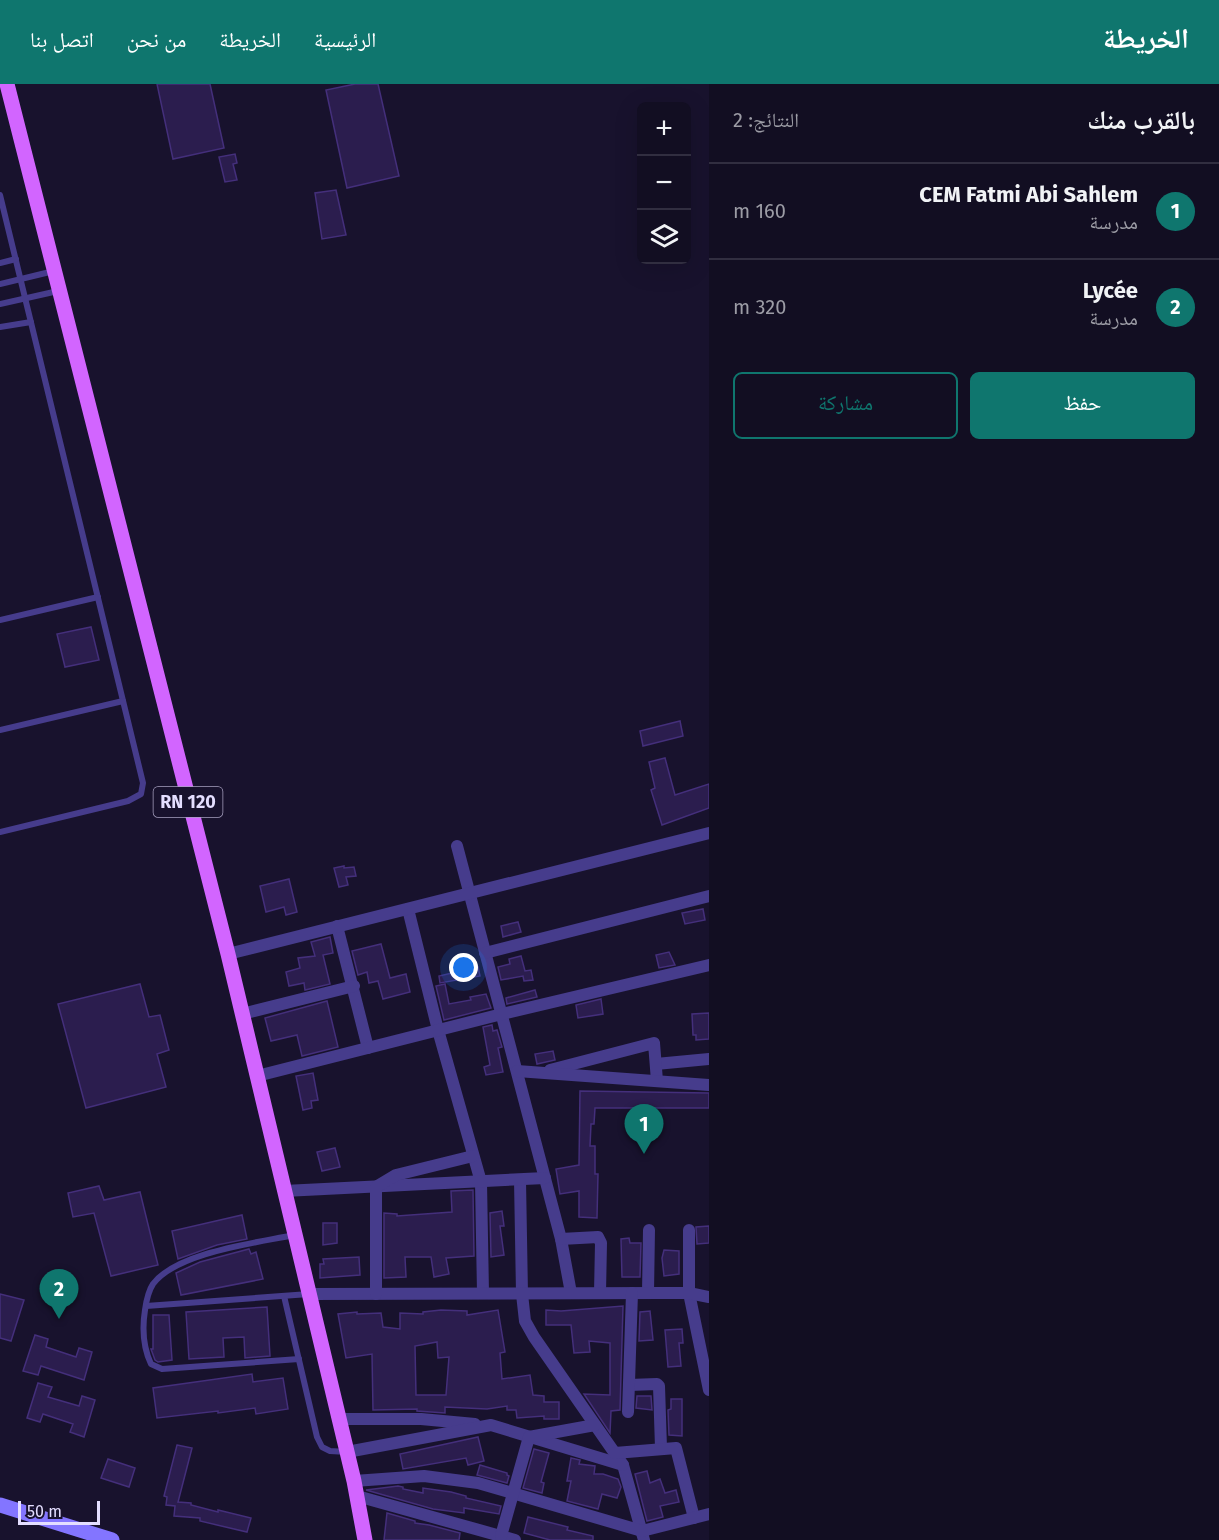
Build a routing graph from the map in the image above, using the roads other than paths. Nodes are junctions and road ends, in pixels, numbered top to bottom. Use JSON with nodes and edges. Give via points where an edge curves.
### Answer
{"nodes":[{"id":1,"x":7,"y":84,"type":"edge"},
{"id":2,"x":0,"y":195,"type":"edge"},
{"id":3,"x":15,"y":259,"type":"junction"},
{"id":4,"x":0,"y":263,"type":"edge"},
{"id":5,"x":54,"y":271,"type":"junction"},
{"id":6,"x":21,"y":280,"type":"junction"},
{"id":7,"x":0,"y":284,"type":"edge"},
{"id":8,"x":59,"y":291,"type":"junction"},
{"id":9,"x":25,"y":298,"type":"junction"},
{"id":10,"x":0,"y":304,"type":"edge"},
{"id":11,"x":31,"y":322,"type":"junction"},
{"id":12,"x":0,"y":327,"type":"edge"},
{"id":13,"x":98,"y":597,"type":"junction"},
{"id":14,"x":0,"y":620,"type":"edge"},
{"id":15,"x":123,"y":701,"type":"junction"},
{"id":16,"x":0,"y":730,"type":"edge"},
{"id":17,"x":0,"y":832,"type":"edge"},
{"id":18,"x":709,"y":833,"type":"edge"},
{"id":19,"x":457,"y":846,"type":"dead end"},
{"id":20,"x":469,"y":893,"type":"junction"},
{"id":21,"x":709,"y":896,"type":"edge"},
{"id":22,"x":408,"y":909,"type":"junction"},
{"id":23,"x":338,"y":927,"type":"junction"},
{"id":24,"x":485,"y":953,"type":"junction"},
{"id":25,"x":228,"y":954,"type":"junction"},
{"id":26,"x":709,"y":964,"type":"edge"},
{"id":27,"x":354,"y":986,"type":"junction"},
{"id":28,"x":242,"y":1014,"type":"junction"},
{"id":29,"x":502,"y":1014,"type":"junction"},
{"id":30,"x":438,"y":1030,"type":"junction"},
{"id":31,"x":368,"y":1048,"type":"junction"},
{"id":32,"x":709,"y":1059,"type":"edge"},
{"id":33,"x":656,"y":1064,"type":"junction"},
{"id":34,"x":517,"y":1071,"type":"junction"},
{"id":35,"x":538,"y":1073,"type":"junction"},
{"id":36,"x":257,"y":1076,"type":"junction"},
{"id":37,"x":657,"y":1081,"type":"junction"},
{"id":38,"x":709,"y":1085,"type":"edge"},
{"id":39,"x":473,"y":1156,"type":"junction"},
{"id":40,"x":545,"y":1178,"type":"junction"},
{"id":41,"x":520,"y":1180,"type":"junction"},
{"id":42,"x":481,"y":1182,"type":"junction"},
{"id":43,"x":376,"y":1187,"type":"junction"},
{"id":44,"x":284,"y":1191,"type":"junction"},
{"id":45,"x":649,"y":1230,"type":"dead end"},
{"id":46,"x":689,"y":1230,"type":"dead end"},
{"id":47,"x":295,"y":1234,"type":"junction"},
{"id":48,"x":561,"y":1239,"type":"junction"},
{"id":49,"x":483,"y":1293,"type":"junction"},
{"id":50,"x":571,"y":1293,"type":"junction"},
{"id":51,"x":600,"y":1293,"type":"junction"},
{"id":52,"x":632,"y":1293,"type":"junction"},
{"id":53,"x":648,"y":1293,"type":"junction"},
{"id":54,"x":689,"y":1293,"type":"junction"},
{"id":55,"x":309,"y":1294,"type":"junction"},
{"id":56,"x":376,"y":1294,"type":"junction"},
{"id":57,"x":522,"y":1294,"type":"junction"},
{"id":58,"x":284,"y":1296,"type":"junction"},
{"id":59,"x":709,"y":1297,"type":"edge"},
{"id":60,"x":146,"y":1306,"type":"junction"},
{"id":61,"x":706,"y":1352,"type":"edge"},
{"id":62,"x":299,"y":1359,"type":"junction"},
{"id":63,"x":629,"y":1385,"type":"junction"},
{"id":64,"x":709,"y":1390,"type":"edge"},
{"id":65,"x":628,"y":1412,"type":"dead end"},
{"id":66,"x":339,"y":1419,"type":"junction"},
{"id":67,"x":491,"y":1425,"type":"junction"},
{"id":68,"x":595,"y":1425,"type":"junction"},
{"id":69,"x":529,"y":1437,"type":"junction"},
{"id":70,"x":661,"y":1448,"type":"junction"},
{"id":71,"x":346,"y":1452,"type":"junction"},
{"id":72,"x":615,"y":1453,"type":"junction"},
{"id":73,"x":623,"y":1465,"type":"junction"},
{"id":74,"x":355,"y":1489,"type":"junction"},
{"id":75,"x":513,"y":1493,"type":"junction"},
{"id":76,"x":0,"y":1505,"type":"edge"},
{"id":77,"x":709,"y":1514,"type":"edge"},
{"id":78,"x":694,"y":1518,"type":"junction"},
{"id":79,"x":643,"y":1535,"type":"edge"},
{"id":80,"x":501,"y":1536,"type":"junction"},
{"id":81,"x":111,"y":1540,"type":"edge"},
{"id":82,"x":367,"y":1540,"type":"edge"},
{"id":83,"x":515,"y":1540,"type":"edge"}],
"edges":[{"from":1,"to":5,"type":"main road","number":"RN 120"},
{"from":2,"to":3,"type":"lane"},
{"from":3,"to":4,"type":"lane"},
{"from":3,"to":6,"type":"lane"},
{"from":5,"to":6,"type":"lane"},
{"from":5,"to":8,"type":"main road","number":"RN 120"},
{"from":6,"to":7,"type":"lane"},
{"from":6,"to":9,"type":"lane"},
{"from":8,"to":9,"type":"lane"},
{"from":8,"to":25,"type":"main road","number":"RN 120"},
{"from":9,"to":10,"type":"lane"},
{"from":9,"to":11,"type":"lane"},
{"from":11,"to":12,"type":"lane"},
{"from":11,"to":13,"type":"lane"},
{"from":13,"to":14,"type":"lane"},
{"from":13,"to":15,"type":"lane"},
{"from":15,"to":16,"type":"lane"},
{"from":15,"to":17,"type":"lane","via":[[142,783],[141,794],[128,801]]},
{"from":18,"to":20,"type":"street"},
{"from":19,"to":20,"type":"street"},
{"from":20,"to":22,"type":"street"},
{"from":20,"to":24,"type":"street"},
{"from":21,"to":24,"type":"street"},
{"from":22,"to":23,"type":"street"},
{"from":22,"to":30,"type":"street"},
{"from":23,"to":25,"type":"street"},
{"from":23,"to":27,"type":"street"},
{"from":24,"to":29,"type":"street"},
{"from":25,"to":28,"type":"main road","number":"RN 120"},
{"from":26,"to":29,"type":"street"},
{"from":27,"to":28,"type":"street"},
{"from":27,"to":31,"type":"street"},
{"from":28,"to":36,"type":"main road","number":"RN 120"},
{"from":29,"to":30,"type":"street"},
{"from":29,"to":34,"type":"street"},
{"from":30,"to":31,"type":"street"},
{"from":30,"to":39,"type":"street"},
{"from":31,"to":36,"type":"street"},
{"from":32,"to":33,"type":"street"},
{"from":33,"to":35,"type":"street","via":[[654,1043]]},
{"from":33,"to":37,"type":"street"},
{"from":34,"to":35,"type":"street"},
{"from":34,"to":40,"type":"street"},
{"from":35,"to":37,"type":"street"},
{"from":36,"to":44,"type":"main road","number":"RN 120"},
{"from":37,"to":38,"type":"street"},
{"from":39,"to":42,"type":"street"},
{"from":39,"to":43,"type":"street","via":[[396,1175]]},
{"from":40,"to":41,"type":"street"},
{"from":40,"to":48,"type":"street"},
{"from":41,"to":42,"type":"street"},
{"from":41,"to":57,"type":"street"},
{"from":42,"to":43,"type":"street"},
{"from":42,"to":49,"type":"street"},
{"from":43,"to":44,"type":"street"},
{"from":43,"to":56,"type":"street"},
{"from":44,"to":47,"type":"main road","number":"RN 120"},
{"from":45,"to":53,"type":"street"},
{"from":46,"to":54,"type":"street"},
{"from":47,"to":55,"type":"main road","number":"RN 120"},
{"from":47,"to":60,"type":"lane","via":[[213,1252],[176,1265],[153,1285]]},
{"from":48,"to":50,"type":"street"},
{"from":48,"to":51,"type":"street","via":[[598,1237]]},
{"from":49,"to":56,"type":"street"},
{"from":49,"to":57,"type":"street"},
{"from":50,"to":51,"type":"street"},
{"from":50,"to":57,"type":"street"},
{"from":51,"to":52,"type":"street"},
{"from":52,"to":53,"type":"street"},
{"from":52,"to":63,"type":"street"},
{"from":53,"to":54,"type":"street"},
{"from":54,"to":59,"type":"street"},
{"from":54,"to":61,"type":"street"},
{"from":55,"to":56,"type":"street"},
{"from":55,"to":58,"type":"lane"},
{"from":55,"to":66,"type":"main road","number":"RN 120"},
{"from":57,"to":68,"type":"street","via":[[525,1322]]},
{"from":58,"to":60,"type":"lane"},
{"from":58,"to":62,"type":"lane"},
{"from":60,"to":62,"type":"lane","via":[[142,1326],[146,1355],[151,1364],[162,1369]]},
{"from":61,"to":64,"type":"street"},
{"from":62,"to":71,"type":"lane","via":[[322,1447]]},
{"from":63,"to":65,"type":"street"},
{"from":63,"to":70,"type":"street","via":[[659,1386]]},
{"from":66,"to":67,"type":"street","via":[[421,1419]]},
{"from":66,"to":71,"type":"main road","number":"RN 120"},
{"from":67,"to":69,"type":"street"},
{"from":67,"to":71,"type":"street"},
{"from":68,"to":69,"type":"street"},
{"from":68,"to":72,"type":"street"},
{"from":69,"to":73,"type":"street"},
{"from":69,"to":75,"type":"street"},
{"from":70,"to":72,"type":"street"},
{"from":70,"to":78,"type":"street","via":[[678,1450]]},
{"from":71,"to":74,"type":"main road","number":"RN 120"},
{"from":72,"to":73,"type":"street"},
{"from":73,"to":79,"type":"street"},
{"from":74,"to":75,"type":"street","via":[[424,1476],[478,1483]]},
{"from":74,"to":80,"type":"street"},
{"from":74,"to":82,"type":"main road","number":"RN 120"},
{"from":75,"to":79,"type":"street"},
{"from":75,"to":80,"type":"street"},
{"from":76,"to":81,"type":"main road"},
{"from":77,"to":78,"type":"street"},
{"from":78,"to":79,"type":"street"},
{"from":80,"to":83,"type":"street"}]}
